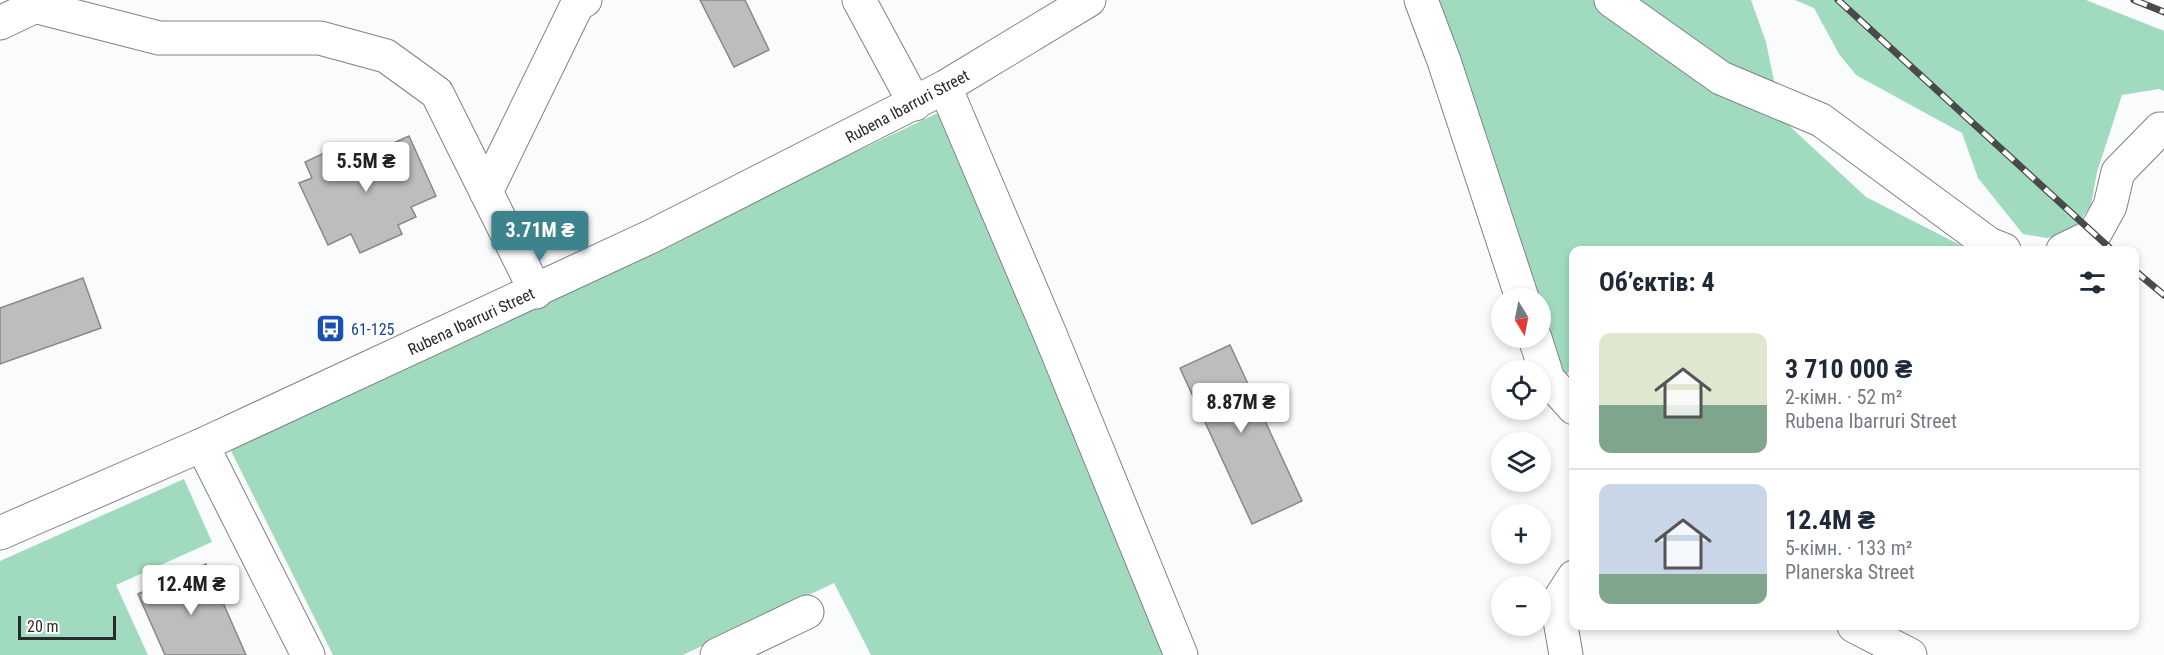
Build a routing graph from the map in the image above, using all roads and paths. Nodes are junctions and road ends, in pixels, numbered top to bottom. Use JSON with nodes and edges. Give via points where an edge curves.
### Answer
{"nodes":[{"id":1,"x":859,"y":0,"type":"edge"},
{"id":2,"x":1089,"y":0,"type":"edge"},
{"id":3,"x":1421,"y":0,"type":"edge"},
{"id":4,"x":1611,"y":0,"type":"edge"},
{"id":5,"x":581,"y":2,"type":"edge"},
{"id":6,"x":41,"y":3,"type":"edge"},
{"id":7,"x":0,"y":23,"type":"edge"},
{"id":8,"x":945,"y":87,"type":"junction"},
{"id":9,"x":915,"y":104,"type":"junction"},
{"id":10,"x":2164,"y":129,"type":"edge"},
{"id":11,"x":486,"y":192,"type":"junction"},
{"id":12,"x":1994,"y":246,"type":"edge"},
{"id":13,"x":2071,"y":246,"type":"edge"},
{"id":14,"x":1519,"y":288,"type":"edge"},
{"id":15,"x":536,"y":292,"type":"junction"},
{"id":16,"x":1538,"y":348,"type":"edge"},
{"id":17,"x":1569,"y":402,"type":"edge"},
{"id":18,"x":202,"y":445,"type":"junction"},
{"id":19,"x":0,"y":533,"type":"edge"},
{"id":20,"x":1569,"y":585,"type":"edge"},
{"id":21,"x":807,"y":612,"type":"dead end"},
{"id":22,"x":1862,"y":630,"type":"edge"},
{"id":23,"x":308,"y":655,"type":"edge"},
{"id":24,"x":717,"y":655,"type":"edge"},
{"id":25,"x":1181,"y":655,"type":"edge"},
{"id":26,"x":1566,"y":655,"type":"edge"},
{"id":27,"x":1910,"y":655,"type":"edge"}],
"edges":[{"from":1,"to":9,"type":"main road"},
{"from":2,"to":8,"type":"main road","name":"Rubena Ibarruri Street"},
{"from":3,"to":14,"type":"main road"},
{"from":4,"to":12,"type":"main road","via":[[1721,78],[1821,120]]},
{"from":5,"to":11,"type":"main road"},
{"from":6,"to":7,"type":"main road"},
{"from":6,"to":11,"type":"main road","via":[[159,38],[320,38],[386,56],[437,93]]},
{"from":8,"to":9,"type":"main road","name":"Rubena Ibarruri Street"},
{"from":8,"to":25,"type":"main road"},
{"from":9,"to":15,"type":"main road","name":"Rubena Ibarruri Street"},
{"from":10,"to":13,"type":"main road","via":[[2118,172],[2110,206],[2094,235]]},
{"from":11,"to":15,"type":"main road"},
{"from":15,"to":18,"type":"main road","name":"Rubena Ibarruri Street"},
{"from":16,"to":17,"type":"main road","via":[[1548,379]]},
{"from":18,"to":19,"type":"main road","name":"Rubena Ibarruri Street"},
{"from":18,"to":23,"type":"main road"},
{"from":20,"to":26,"type":"main road","via":[[1557,603]]},
{"from":21,"to":24,"type":"main road"},
{"from":22,"to":27,"type":"main road"}]}
